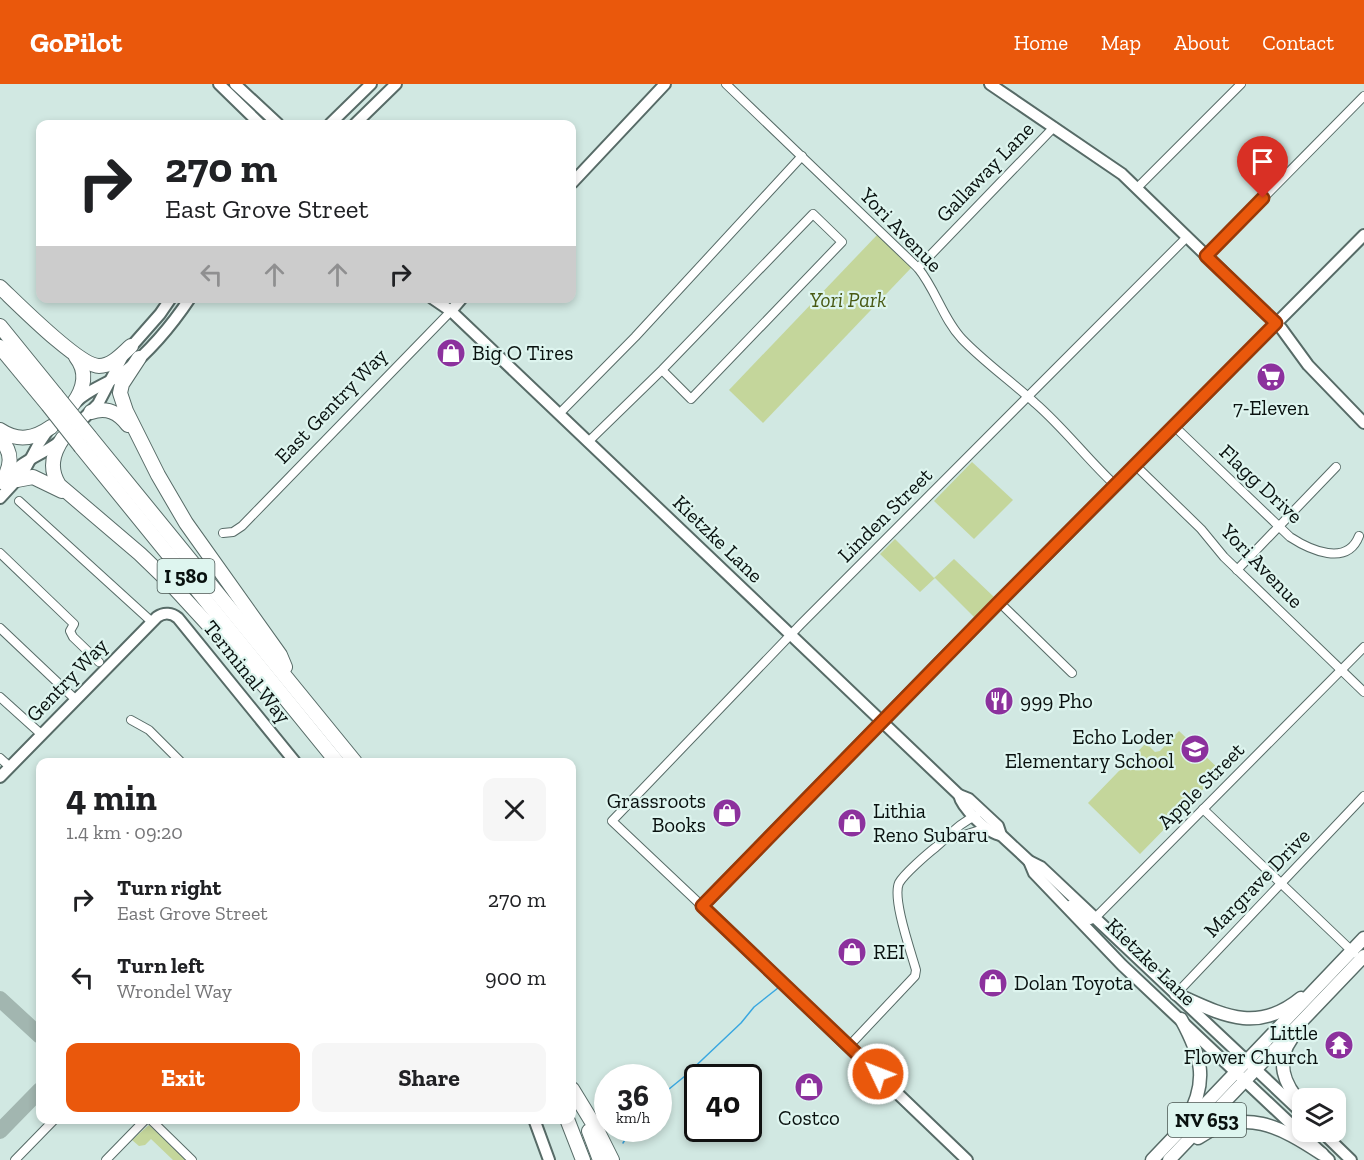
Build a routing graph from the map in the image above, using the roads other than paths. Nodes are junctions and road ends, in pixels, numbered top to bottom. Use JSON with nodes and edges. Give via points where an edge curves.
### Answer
{"nodes":[{"id":1,"x":219,"y":84,"type":"edge"},
{"id":2,"x":235,"y":84,"type":"edge"},
{"id":3,"x":371,"y":84,"type":"edge"},
{"id":4,"x":396,"y":84,"type":"edge"},
{"id":5,"x":665,"y":84,"type":"edge"},
{"id":6,"x":726,"y":84,"type":"edge"},
{"id":7,"x":990,"y":84,"type":"edge"},
{"id":8,"x":1241,"y":84,"type":"edge"},
{"id":9,"x":1364,"y":96,"type":"edge"},
{"id":10,"x":256,"y":120,"type":"edge"},
{"id":11,"x":274,"y":120,"type":"edge"},
{"id":12,"x":334,"y":120,"type":"edge"},
{"id":13,"x":359,"y":120,"type":"edge"},
{"id":14,"x":1054,"y":127,"type":"junction"},
{"id":15,"x":802,"y":156,"type":"junction"},
{"id":16,"x":576,"y":179,"type":"edge"},
{"id":17,"x":1137,"y":188,"type":"junction"},
{"id":18,"x":1364,"y":235,"type":"edge"},
{"id":19,"x":1186,"y":237,"type":"junction"},
{"id":20,"x":1206,"y":256,"type":"junction"},
{"id":21,"x":918,"y":268,"type":"junction"},
{"id":22,"x":0,"y":287,"type":"edge"},
{"id":23,"x":167,"y":303,"type":"edge"},
{"id":24,"x":440,"y":303,"type":"edge"},
{"id":25,"x":448,"y":303,"type":"edge"},
{"id":26,"x":457,"y":303,"type":"edge"},
{"id":27,"x":184,"y":304,"type":"edge"},
{"id":28,"x":451,"y":310,"type":"junction"},
{"id":29,"x":1276,"y":323,"type":"junction"},
{"id":30,"x":0,"y":326,"type":"edge"},
{"id":31,"x":0,"y":347,"type":"edge"},
{"id":32,"x":72,"y":352,"type":"junction"},
{"id":33,"x":135,"y":352,"type":"junction"},
{"id":34,"x":662,"y":370,"type":"junction"},
{"id":35,"x":111,"y":380,"type":"junction"},
{"id":36,"x":1027,"y":397,"type":"junction"},
{"id":37,"x":52,"y":400,"type":"junction"},
{"id":38,"x":73,"y":404,"type":"junction"},
{"id":39,"x":91,"y":412,"type":"junction"},
{"id":40,"x":559,"y":414,"type":"junction"},
{"id":41,"x":1364,"y":423,"type":"edge"},
{"id":42,"x":1174,"y":426,"type":"junction"},
{"id":43,"x":51,"y":427,"type":"junction"},
{"id":44,"x":0,"y":430,"type":"edge"},
{"id":45,"x":63,"y":438,"type":"junction"},
{"id":46,"x":0,"y":439,"type":"edge"},
{"id":47,"x":86,"y":442,"type":"junction"},
{"id":48,"x":588,"y":442,"type":"junction"},
{"id":49,"x":144,"y":446,"type":"junction"},
{"id":50,"x":31,"y":458,"type":"junction"},
{"id":51,"x":1135,"y":465,"type":"junction"},
{"id":52,"x":1336,"y":467,"type":"dead end"},
{"id":53,"x":17,"y":480,"type":"junction"},
{"id":54,"x":1,"y":483,"type":"edge"},
{"id":55,"x":1115,"y":485,"type":"junction"},
{"id":56,"x":69,"y":496,"type":"junction"},
{"id":57,"x":0,"y":498,"type":"edge"},
{"id":58,"x":19,"y":501,"type":"dead end"},
{"id":59,"x":1279,"y":526,"type":"junction"},
{"id":60,"x":224,"y":533,"type":"dead end"},
{"id":61,"x":1359,"y":536,"type":"dead end"},
{"id":62,"x":0,"y":553,"type":"edge"},
{"id":63,"x":1237,"y":570,"type":"junction"},
{"id":64,"x":999,"y":602,"type":"junction"},
{"id":65,"x":165,"y":614,"type":"joint"},
{"id":66,"x":152,"y":622,"type":"junction"},
{"id":67,"x":0,"y":628,"type":"edge"},
{"id":68,"x":791,"y":635,"type":"junction"},
{"id":69,"x":1364,"y":647,"type":"edge"},
{"id":70,"x":99,"y":662,"type":"dead end"},
{"id":71,"x":1342,"y":669,"type":"junction"},
{"id":72,"x":1072,"y":673,"type":"dead end"},
{"id":73,"x":293,"y":685,"type":"junction"},
{"id":74,"x":1364,"y":692,"type":"edge"},
{"id":75,"x":0,"y":697,"type":"edge"},
{"id":76,"x":75,"y":699,"type":"junction"},
{"id":77,"x":291,"y":705,"type":"junction"},
{"id":78,"x":131,"y":720,"type":"dead end"},
{"id":79,"x":882,"y":721,"type":"junction"},
{"id":80,"x":41,"y":734,"type":"junction"},
{"id":81,"x":0,"y":758,"type":"edge"},
{"id":82,"x":177,"y":758,"type":"edge"},
{"id":83,"x":292,"y":758,"type":"edge"},
{"id":84,"x":334,"y":758,"type":"edge"},
{"id":85,"x":352,"y":758,"type":"edge"},
{"id":86,"x":10,"y":768,"type":"junction"},
{"id":87,"x":0,"y":777,"type":"edge"},
{"id":88,"x":959,"y":795,"type":"junction"},
{"id":89,"x":1364,"y":796,"type":"edge"},
{"id":90,"x":1203,"y":809,"type":"junction"},
{"id":91,"x":974,"y":816,"type":"junction"},
{"id":92,"x":989,"y":825,"type":"junction"},
{"id":93,"x":947,"y":838,"type":"junction"},
{"id":94,"x":1029,"y":861,"type":"junction"},
{"id":95,"x":1281,"y":884,"type":"junction"},
{"id":96,"x":1057,"y":897,"type":"junction"},
{"id":97,"x":702,"y":906,"type":"junction"},
{"id":98,"x":1095,"y":918,"type":"junction"},
{"id":99,"x":1364,"y":938,"type":"edge"},
{"id":100,"x":1359,"y":956,"type":"edge"},
{"id":101,"x":1332,"y":972,"type":"junction"},
{"id":102,"x":1176,"y":994,"type":"junction"},
{"id":103,"x":1318,"y":1005,"type":"junction"},
{"id":104,"x":1181,"y":1019,"type":"junction"},
{"id":105,"x":849,"y":1046,"type":"junction"},
{"id":106,"x":1252,"y":1066,"type":"junction"},
{"id":107,"x":1242,"y":1077,"type":"junction"},
{"id":108,"x":1292,"y":1092,"type":"edge"},
{"id":109,"x":576,"y":1096,"type":"edge"},
{"id":110,"x":576,"y":1099,"type":"edge"},
{"id":111,"x":1292,"y":1104,"type":"edge"},
{"id":112,"x":50,"y":1124,"type":"edge"},
{"id":113,"x":143,"y":1124,"type":"edge"},
{"id":114,"x":153,"y":1124,"type":"edge"},
{"id":115,"x":536,"y":1124,"type":"edge"},
{"id":116,"x":569,"y":1124,"type":"edge"},
{"id":117,"x":1177,"y":1135,"type":"junction"},
{"id":118,"x":1333,"y":1142,"type":"edge"},
{"id":119,"x":1326,"y":1157,"type":"edge"},
{"id":120,"x":15,"y":1160,"type":"edge"},
{"id":121,"x":106,"y":1160,"type":"edge"},
{"id":122,"x":192,"y":1160,"type":"edge"},
{"id":123,"x":549,"y":1160,"type":"edge"},
{"id":124,"x":583,"y":1160,"type":"edge"},
{"id":125,"x":600,"y":1160,"type":"edge"},
{"id":126,"x":612,"y":1160,"type":"edge"},
{"id":127,"x":967,"y":1160,"type":"edge"},
{"id":128,"x":1152,"y":1160,"type":"edge"},
{"id":129,"x":1170,"y":1160,"type":"edge"},
{"id":130,"x":1351,"y":1160,"type":"edge"}],
"edges":[{"from":1,"to":10,"type":"street"},
{"from":2,"to":11,"type":"street"},
{"from":3,"to":12,"type":"street"},
{"from":4,"to":13,"type":"street"},
{"from":5,"to":16,"type":"street"},
{"from":6,"to":15,"type":"street","name":"Yori Avenue"},
{"from":7,"to":14,"type":"street"},
{"from":8,"to":17,"type":"street"},
{"from":9,"to":20,"type":"street"},
{"from":14,"to":17,"type":"street","via":[[1115,168]]},
{"from":14,"to":21,"type":"street","name":"Gallaway Lane"},
{"from":15,"to":21,"type":"street","name":"Yori Avenue"},
{"from":15,"to":40,"type":"street"},
{"from":17,"to":19,"type":"street"},
{"from":18,"to":29,"type":"street"},
{"from":19,"to":20,"type":"street"},
{"from":19,"to":36,"type":"street","name":"Linden Street"},
{"from":20,"to":29,"type":"street"},
{"from":21,"to":36,"type":"street","name":"Yori Avenue","via":[[961,338]]},
{"from":22,"to":32,"type":"highway"},
{"from":23,"to":33,"type":"street"},
{"from":24,"to":28,"type":"street","name":"Kietzke Lane"},
{"from":25,"to":28,"type":"street","name":"Kietzke Lane"},
{"from":26,"to":28,"type":"street","name":"East Gentry Way"},
{"from":27,"to":33,"type":"street"},
{"from":28,"to":40,"type":"street","name":"Kietzke Lane"},
{"from":28,"to":60,"type":"street","name":"East Gentry Way","via":[[242,526]]},
{"from":29,"to":41,"type":"street","via":[[1308,365]]},
{"from":29,"to":42,"type":"street"},
{"from":30,"to":37,"type":"highway","number":"I 580"},
{"from":31,"to":37,"type":"highway","number":"I 580"},
{"from":32,"to":33,"type":"highway","via":[[88,363],[102,366]]},
{"from":32,"to":38,"type":"highway","via":[[81,365],[83,377]]},
{"from":33,"to":35,"type":"street","via":[[123,356]]},
{"from":33,"to":49,"type":"highway","via":[[120,393]]},
{"from":34,"to":34,"type":"street","via":[[813,214],[842,242],[691,399]]},
{"from":34,"to":48,"type":"street"},
{"from":35,"to":38,"type":"street"},
{"from":35,"to":39,"type":"street"},
{"from":36,"to":55,"type":"street","name":"Yori Avenue"},
{"from":36,"to":68,"type":"street","name":"Linden Street"},
{"from":37,"to":47,"type":"highway","number":"I 580","bridge":true},
{"from":38,"to":43,"type":"street"},
{"from":39,"to":45,"type":"street"},
{"from":39,"to":49,"type":"highway","via":[[116,413]]},
{"from":40,"to":48,"type":"street","name":"Kietzke Lane"},
{"from":42,"to":51,"type":"street"},
{"from":42,"to":59,"type":"street","name":"Flagg Drive"},
{"from":43,"to":44,"type":"highway","via":[[23,438]]},
{"from":43,"to":50,"type":"street"},
{"from":45,"to":50,"type":"street"},
{"from":45,"to":56,"type":"highway","via":[[54,453],[53,472],[58,485]]},
{"from":46,"to":54,"type":"highway","via":[[11,460]]},
{"from":47,"to":73,"type":"highway","number":"I 580"},
{"from":47,"to":77,"type":"highway","number":"I 580"},
{"from":48,"to":68,"type":"street","name":"Kietzke Lane"},
{"from":49,"to":73,"type":"highway","via":[[176,507],[280,655]]},
{"from":50,"to":53,"type":"street"},
{"from":50,"to":54,"type":"street"},
{"from":51,"to":55,"type":"street"},
{"from":51,"to":63,"type":"street","name":"Yori Avenue","via":[[1202,529]]},
{"from":52,"to":59,"type":"street"},
{"from":53,"to":56,"type":"highway","via":[[39,478]]},
{"from":53,"to":57,"type":"street"},
{"from":55,"to":64,"type":"street"},
{"from":56,"to":77,"type":"highway","via":[[156,569],[271,693]]},
{"from":58,"to":66,"type":"street"},
{"from":59,"to":61,"type":"street","name":"Flagg Drive","via":[[1298,542],[1334,555],[1348,551]]},
{"from":59,"to":63,"type":"street"},
{"from":62,"to":70,"type":"street","via":[[74,624],[70,631],[73,637]]},
{"from":63,"to":71,"type":"street","name":"Yori Avenue"},
{"from":64,"to":72,"type":"street"},
{"from":64,"to":79,"type":"street"},
{"from":65,"to":66,"type":"street","name":"Gentry Way"},
{"from":65,"to":83,"type":"street","name":"Terminal Way","via":[[178,618]]},
{"from":66,"to":76,"type":"street","name":"Gentry Way"},
{"from":67,"to":76,"type":"street"},
{"from":68,"to":79,"type":"street","name":"Kietzke Lane"},
{"from":68,"to":97,"type":"street","name":"Linden Street","via":[[612,821]]},
{"from":69,"to":71,"type":"street","name":"Apple Street"},
{"from":71,"to":74,"type":"street","name":"Yori Avenue"},
{"from":71,"to":90,"type":"street","name":"Apple Street"},
{"from":73,"to":85,"type":"highway","number":"I 580"},
{"from":75,"to":80,"type":"street"},
{"from":76,"to":80,"type":"street","name":"Gentry Way"},
{"from":77,"to":84,"type":"highway","number":"I 580"},
{"from":78,"to":82,"type":"street","via":[[149,730]]},
{"from":79,"to":88,"type":"street","name":"Kietzke Lane"},
{"from":79,"to":97,"type":"street"},
{"from":80,"to":86,"type":"street","name":"Gentry Way"},
{"from":81,"to":86,"type":"street"},
{"from":86,"to":87,"type":"street","name":"Gentry Way"},
{"from":88,"to":91,"type":"street","name":"Kietzke Lane"},
{"from":88,"to":92,"type":"street","name":"Kietzke Lane","via":[[969,798]]},
{"from":89,"to":95,"type":"street","name":"Margrave Drive"},
{"from":90,"to":95,"type":"street"},
{"from":90,"to":98,"type":"street","name":"Apple Street"},
{"from":91,"to":92,"type":"street","name":"Kietzke Lane"},
{"from":91,"to":93,"type":"street"},
{"from":92,"to":93,"type":"street"},
{"from":92,"to":94,"type":"street","name":"Kietzke Lane","via":[[991,832],[1001,835]]},
{"from":93,"to":105,"type":"street","via":[[900,883],[897,895],[916,970],[914,978]]},
{"from":94,"to":96,"type":"street","name":"Kietzke Lane","via":[[1034,873]]},
{"from":94,"to":98,"type":"street","name":"Kietzke Lane","via":[[1041,867]]},
{"from":95,"to":100,"type":"street"},
{"from":95,"to":102,"type":"street","name":"Margrave Drive"},
{"from":96,"to":98,"type":"street","via":[[1090,920]]},
{"from":96,"to":104,"type":"street","name":"Kietzke Lane"},
{"from":97,"to":105,"type":"street"},
{"from":98,"to":102,"type":"street","name":"Kietzke Lane"},
{"from":99,"to":100,"type":"main road"},
{"from":100,"to":101,"type":"main road"},
{"from":100,"to":103,"type":"main road"},
{"from":101,"to":102,"type":"main road","via":[[1297,1002],[1256,1018],[1222,1015]]},
{"from":101,"to":106,"type":"main road"},
{"from":102,"to":106,"type":"street","name":"Kietzke Lane"},
{"from":103,"to":106,"type":"main road"},
{"from":103,"to":108,"type":"main road","via":[[1284,1053],[1283,1072]]},
{"from":104,"to":107,"type":"street","name":"Kietzke Lane"},
{"from":104,"to":117,"type":"main road","via":[[1196,1048],[1201,1081],[1193,1107]]},
{"from":105,"to":127,"type":"street"},
{"from":106,"to":107,"type":"main road","number":"NV 653"},
{"from":106,"to":111,"type":"street","name":"Kietzke Lane"},
{"from":107,"to":117,"type":"main road","number":"NV 653"},
{"from":107,"to":119,"type":"street","name":"Kietzke Lane"},
{"from":107,"to":129,"type":"main road","number":"NV 653"},
{"from":109,"to":126,"type":"highway"},
{"from":110,"to":125,"type":"highway"},
{"from":112,"to":120,"type":"street"},
{"from":113,"to":121,"type":"street"},
{"from":114,"to":122,"type":"street"},
{"from":115,"to":123,"type":"street"},
{"from":116,"to":124,"type":"highway"},
{"from":117,"to":128,"type":"main road","number":"NV 653"},
{"from":118,"to":130,"type":"street"},
{"from":119,"to":129,"type":"main road","via":[[1288,1132],[1249,1121],[1211,1130]]}]}
